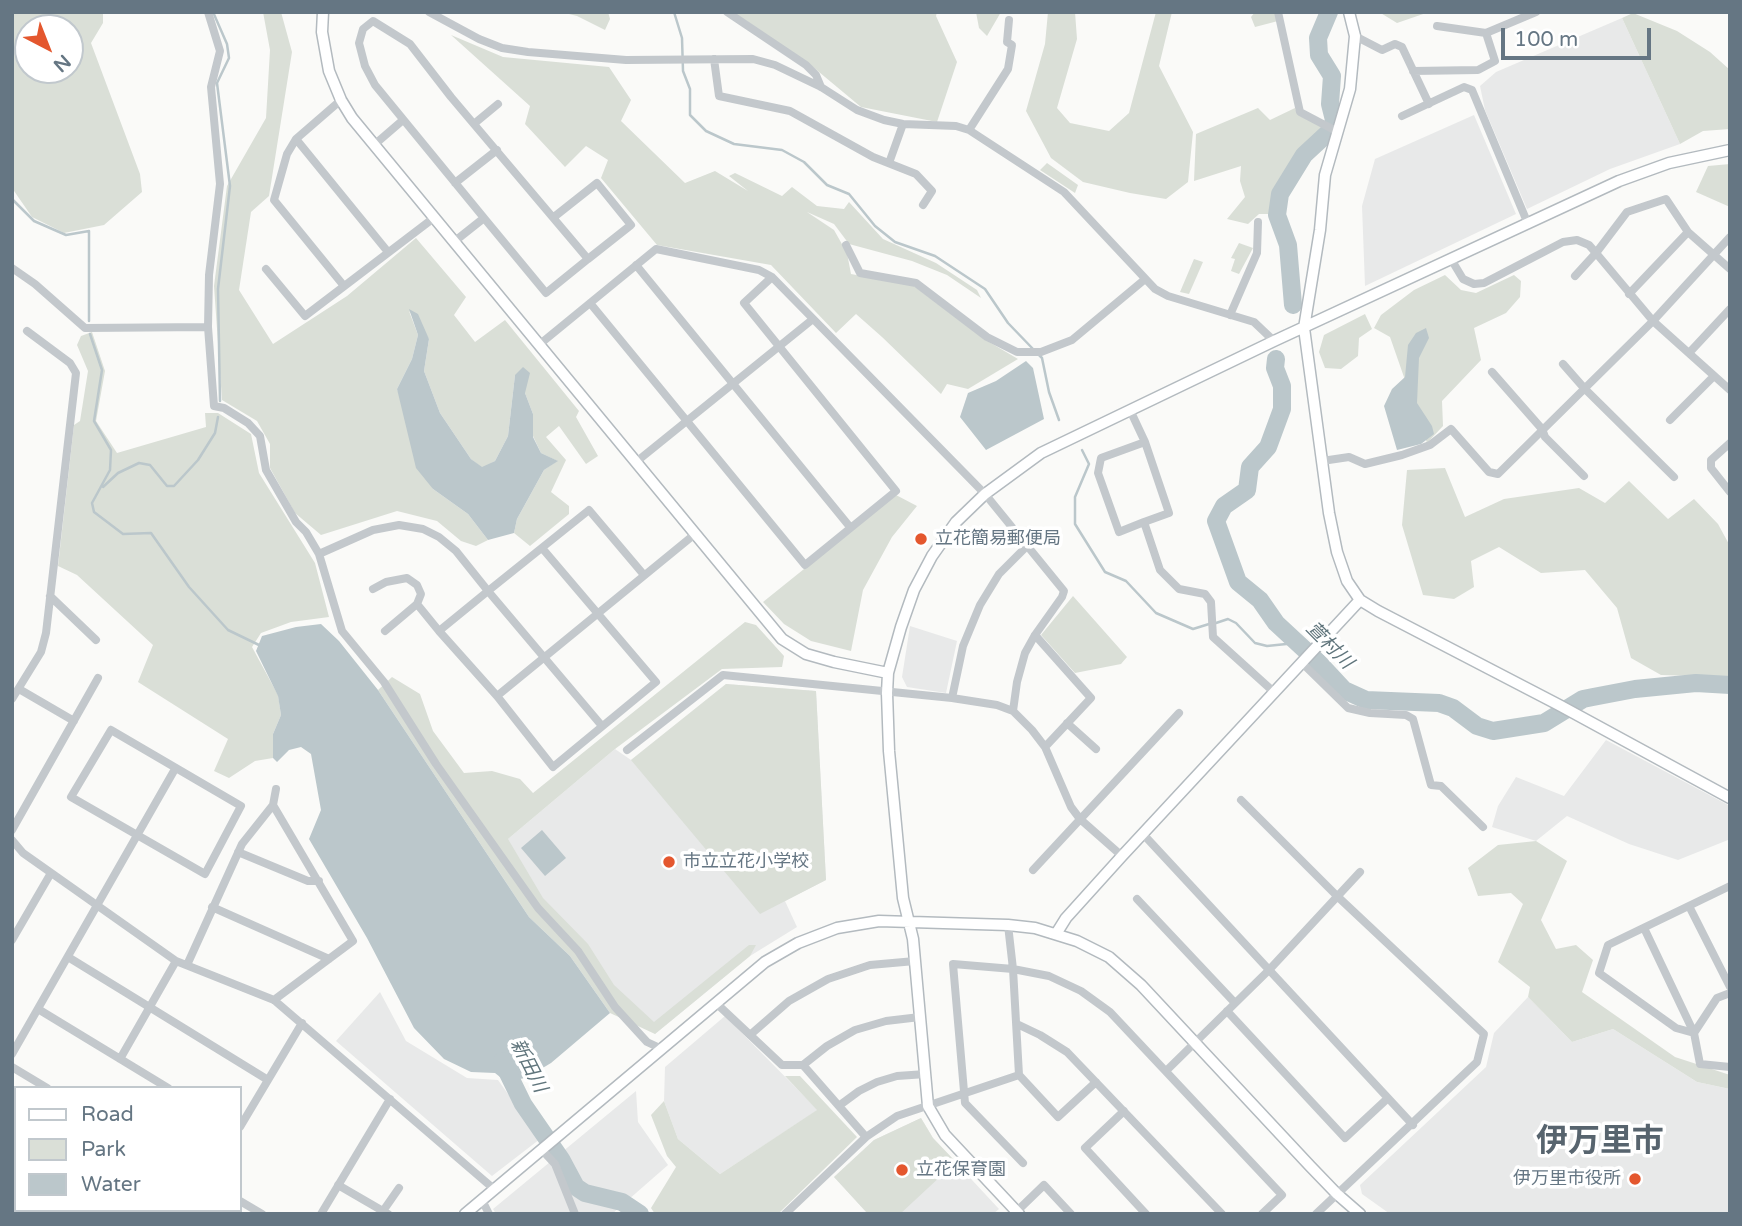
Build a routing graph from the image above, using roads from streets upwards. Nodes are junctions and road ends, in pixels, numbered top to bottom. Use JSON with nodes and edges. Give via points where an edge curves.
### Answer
{"nodes":[{"id":1,"x":208,"y":12,"type":"edge"},
{"id":2,"x":323,"y":12,"type":"edge"},
{"id":3,"x":429,"y":12,"type":"edge"},
{"id":4,"x":727,"y":12,"type":"edge"},
{"id":5,"x":1278,"y":12,"type":"edge"},
{"id":6,"x":1349,"y":12,"type":"edge"},
{"id":7,"x":1536,"y":12,"type":"edge"},
{"id":8,"x":1009,"y":20,"type":"dead end"},
{"id":9,"x":1437,"y":26,"type":"dead end"},
{"id":10,"x":1486,"y":33,"type":"junction"},
{"id":11,"x":1355,"y":36,"type":"junction"},
{"id":12,"x":714,"y":59,"type":"junction"},
{"id":13,"x":1413,"y":71,"type":"junction"},
{"id":14,"x":821,"y":87,"type":"junction"},
{"id":15,"x":341,"y":100,"type":"junction"},
{"id":16,"x":498,"y":104,"type":"dead end"},
{"id":17,"x":1429,"y":104,"type":"junction"},
{"id":18,"x":1402,"y":116,"type":"dead end"},
{"id":19,"x":403,"y":120,"type":"junction"},
{"id":20,"x":475,"y":123,"type":"junction"},
{"id":21,"x":902,"y":124,"type":"junction"},
{"id":22,"x":970,"y":130,"type":"junction"},
{"id":23,"x":1333,"y":130,"type":"junction"},
{"id":24,"x":296,"y":139,"type":"junction"},
{"id":25,"x":374,"y":145,"type":"junction"},
{"id":26,"x":497,"y":150,"type":"junction"},
{"id":27,"x":1730,"y":150,"type":"edge"},
{"id":28,"x":889,"y":163,"type":"junction"},
{"id":29,"x":456,"y":183,"type":"junction"},
{"id":30,"x":923,"y":205,"type":"dead end"},
{"id":31,"x":435,"y":217,"type":"junction"},
{"id":32,"x":554,"y":217,"type":"junction"},
{"id":33,"x":484,"y":218,"type":"junction"},
{"id":34,"x":1258,"y":222,"type":"dead end"},
{"id":35,"x":1528,"y":224,"type":"junction"},
{"id":36,"x":1688,"y":232,"type":"junction"},
{"id":37,"x":1730,"y":237,"type":"edge"},
{"id":38,"x":456,"y":241,"type":"junction"},
{"id":39,"x":846,"y":245,"type":"dead end"},
{"id":40,"x":388,"y":252,"type":"junction"},
{"id":41,"x":1595,"y":253,"type":"junction"},
{"id":42,"x":1714,"y":254,"type":"junction"},
{"id":43,"x":588,"y":259,"type":"junction"},
{"id":44,"x":1451,"y":259,"type":"junction"},
{"id":45,"x":636,"y":265,"type":"junction"},
{"id":46,"x":12,"y":268,"type":"edge"},
{"id":47,"x":265,"y":269,"type":"dead end"},
{"id":48,"x":1730,"y":269,"type":"edge"},
{"id":49,"x":1575,"y":276,"type":"dead end"},
{"id":50,"x":772,"y":277,"type":"junction"},
{"id":51,"x":1144,"y":280,"type":"junction"},
{"id":52,"x":344,"y":286,"type":"junction"},
{"id":53,"x":1629,"y":294,"type":"junction"},
{"id":54,"x":590,"y":303,"type":"junction"},
{"id":55,"x":1730,"y":309,"type":"edge"},
{"id":56,"x":1230,"y":314,"type":"junction"},
{"id":57,"x":813,"y":319,"type":"junction"},
{"id":58,"x":1653,"y":321,"type":"junction"},
{"id":59,"x":208,"y":327,"type":"junction"},
{"id":60,"x":1304,"y":328,"type":"junction"},
{"id":61,"x":27,"y":331,"type":"dead end"},
{"id":62,"x":1274,"y":341,"type":"junction"},
{"id":63,"x":540,"y":344,"type":"junction"},
{"id":64,"x":780,"y":346,"type":"junction"},
{"id":65,"x":1689,"y":353,"type":"junction"},
{"id":66,"x":1563,"y":363,"type":"dead end"},
{"id":67,"x":1492,"y":372,"type":"dead end"},
{"id":68,"x":1714,"y":376,"type":"junction"},
{"id":69,"x":734,"y":383,"type":"junction"},
{"id":70,"x":1584,"y":388,"type":"junction"},
{"id":71,"x":1730,"y":390,"type":"edge"},
{"id":72,"x":1130,"y":410,"type":"junction"},
{"id":73,"x":1670,"y":419,"type":"dead end"},
{"id":74,"x":687,"y":422,"type":"junction"},
{"id":75,"x":1542,"y":429,"type":"junction"},
{"id":76,"x":1145,"y":442,"type":"junction"},
{"id":77,"x":1730,"y":443,"type":"edge"},
{"id":78,"x":1322,"y":461,"type":"junction"},
{"id":79,"x":636,"y":462,"type":"junction"},
{"id":80,"x":1584,"y":476,"type":"dead end"},
{"id":81,"x":1674,"y":477,"type":"dead end"},
{"id":82,"x":1730,"y":492,"type":"edge"},
{"id":83,"x":985,"y":494,"type":"junction"},
{"id":84,"x":1144,"y":523,"type":"junction"},
{"id":85,"x":850,"y":527,"type":"junction"},
{"id":86,"x":695,"y":534,"type":"junction"},
{"id":87,"x":1027,"y":546,"type":"junction"},
{"id":88,"x":542,"y":548,"type":"junction"},
{"id":89,"x":319,"y":554,"type":"junction"},
{"id":90,"x":644,"y":575,"type":"junction"},
{"id":91,"x":373,"y":589,"type":"dead end"},
{"id":92,"x":488,"y":591,"type":"junction"},
{"id":93,"x":50,"y":596,"type":"junction"},
{"id":94,"x":1360,"y":600,"type":"junction"},
{"id":95,"x":417,"y":604,"type":"junction"},
{"id":96,"x":599,"y":613,"type":"junction"},
{"id":97,"x":385,"y":631,"type":"dead end"},
{"id":98,"x":439,"y":631,"type":"junction"},
{"id":99,"x":1035,"y":635,"type":"junction"},
{"id":100,"x":96,"y":640,"type":"dead end"},
{"id":101,"x":545,"y":656,"type":"junction"},
{"id":102,"x":1302,"y":663,"type":"junction"},
{"id":103,"x":888,"y":673,"type":"junction"},
{"id":104,"x":98,"y":678,"type":"dead end"},
{"id":105,"x":19,"y":689,"type":"junction"},
{"id":106,"x":887,"y":693,"type":"junction"},
{"id":107,"x":1275,"y":693,"type":"junction"},
{"id":108,"x":497,"y":696,"type":"junction"},
{"id":109,"x":952,"y":698,"type":"junction"},
{"id":110,"x":12,"y":699,"type":"edge"},
{"id":111,"x":1013,"y":711,"type":"junction"},
{"id":112,"x":1179,"y":713,"type":"dead end"},
{"id":113,"x":74,"y":721,"type":"junction"},
{"id":114,"x":1067,"y":723,"type":"junction"},
{"id":115,"x":603,"y":726,"type":"junction"},
{"id":116,"x":1045,"y":747,"type":"junction"},
{"id":117,"x":1096,"y":749,"type":"dead end"},
{"id":118,"x":628,"y":750,"type":"dead end"},
{"id":119,"x":175,"y":769,"type":"junction"},
{"id":120,"x":276,"y":789,"type":"dead end"},
{"id":121,"x":1730,"y":798,"type":"edge"},
{"id":122,"x":1241,"y":800,"type":"dead end"},
{"id":123,"x":273,"y":805,"type":"junction"},
{"id":124,"x":1080,"y":819,"type":"junction"},
{"id":125,"x":1483,"y":827,"type":"dead end"},
{"id":126,"x":12,"y":831,"type":"edge"},
{"id":127,"x":1143,"y":834,"type":"junction"},
{"id":128,"x":138,"y":836,"type":"junction"},
{"id":129,"x":12,"y":840,"type":"edge"},
{"id":130,"x":237,"y":852,"type":"junction"},
{"id":131,"x":1122,"y":856,"type":"junction"},
{"id":132,"x":1033,"y":870,"type":"dead end"},
{"id":133,"x":1360,"y":872,"type":"dead end"},
{"id":134,"x":51,"y":873,"type":"junction"},
{"id":135,"x":319,"y":881,"type":"junction"},
{"id":136,"x":1730,"y":886,"type":"edge"},
{"id":137,"x":1337,"y":896,"type":"junction"},
{"id":138,"x":1137,"y":899,"type":"dead end"},
{"id":139,"x":98,"y":906,"type":"junction"},
{"id":140,"x":1689,"y":906,"type":"junction"},
{"id":141,"x":212,"y":907,"type":"junction"},
{"id":142,"x":908,"y":921,"type":"junction"},
{"id":143,"x":1008,"y":925,"type":"junction"},
{"id":144,"x":1644,"y":928,"type":"junction"},
{"id":145,"x":1056,"y":934,"type":"junction"},
{"id":146,"x":12,"y":940,"type":"edge"},
{"id":147,"x":68,"y":957,"type":"junction"},
{"id":148,"x":329,"y":959,"type":"junction"},
{"id":149,"x":176,"y":961,"type":"junction"},
{"id":150,"x":915,"y":961,"type":"junction"},
{"id":151,"x":187,"y":965,"type":"junction"},
{"id":152,"x":1013,"y":969,"type":"junction"},
{"id":153,"x":1269,"y":970,"type":"junction"},
{"id":154,"x":1730,"y":987,"type":"edge"},
{"id":155,"x":1730,"y":993,"type":"edge"},
{"id":156,"x":274,"y":1000,"type":"junction"},
{"id":157,"x":716,"y":1003,"type":"junction"},
{"id":158,"x":1235,"y":1003,"type":"junction"},
{"id":159,"x":149,"y":1008,"type":"junction"},
{"id":160,"x":38,"y":1009,"type":"junction"},
{"id":161,"x":1227,"y":1011,"type":"junction"},
{"id":162,"x":920,"y":1017,"type":"junction"},
{"id":163,"x":302,"y":1023,"type":"junction"},
{"id":164,"x":1017,"y":1024,"type":"junction"},
{"id":165,"x":1695,"y":1033,"type":"junction"},
{"id":166,"x":750,"y":1035,"type":"junction"},
{"id":167,"x":1195,"y":1043,"type":"junction"},
{"id":168,"x":662,"y":1049,"type":"junction"},
{"id":169,"x":12,"y":1054,"type":"edge"},
{"id":170,"x":120,"y":1059,"type":"junction"},
{"id":171,"x":803,"y":1065,"type":"junction"},
{"id":172,"x":12,"y":1067,"type":"edge"},
{"id":173,"x":1730,"y":1067,"type":"edge"},
{"id":174,"x":1166,"y":1071,"type":"junction"},
{"id":175,"x":926,"y":1074,"type":"junction"},
{"id":176,"x":1018,"y":1075,"type":"junction"},
{"id":177,"x":268,"y":1080,"type":"junction"},
{"id":178,"x":1096,"y":1082,"type":"junction"},
{"id":179,"x":42,"y":1086,"type":"edge"},
{"id":180,"x":165,"y":1086,"type":"edge"},
{"id":181,"x":963,"y":1094,"type":"junction"},
{"id":182,"x":1388,"y":1098,"type":"junction"},
{"id":183,"x":390,"y":1099,"type":"junction"},
{"id":184,"x":841,"y":1105,"type":"junction"},
{"id":185,"x":928,"y":1106,"type":"junction"},
{"id":186,"x":1124,"y":1111,"type":"junction"},
{"id":187,"x":242,"y":1124,"type":"edge"},
{"id":188,"x":1413,"y":1125,"type":"junction"},
{"id":189,"x":866,"y":1137,"type":"junction"},
{"id":190,"x":542,"y":1150,"type":"junction"},
{"id":191,"x":1023,"y":1163,"type":"dead end"},
{"id":192,"x":338,"y":1185,"type":"junction"},
{"id":193,"x":399,"y":1188,"type":"dead end"},
{"id":194,"x":494,"y":1189,"type":"junction"},
{"id":195,"x":1337,"y":1194,"type":"junction"},
{"id":196,"x":482,"y":1200,"type":"junction"},
{"id":197,"x":242,"y":1202,"type":"edge"},
{"id":198,"x":386,"y":1212,"type":"edge"},
{"id":199,"x":1016,"y":1213,"type":"edge"},
{"id":200,"x":262,"y":1214,"type":"edge"},
{"id":201,"x":321,"y":1214,"type":"edge"},
{"id":202,"x":465,"y":1214,"type":"edge"},
{"id":203,"x":489,"y":1214,"type":"edge"},
{"id":204,"x":575,"y":1214,"type":"edge"},
{"id":205,"x":785,"y":1214,"type":"edge"},
{"id":206,"x":1072,"y":1214,"type":"edge"},
{"id":207,"x":1146,"y":1214,"type":"edge"},
{"id":208,"x":1222,"y":1214,"type":"edge"},
{"id":209,"x":1262,"y":1214,"type":"edge"},
{"id":210,"x":1316,"y":1214,"type":"edge"},
{"id":211,"x":1360,"y":1214,"type":"edge"}],
"edges":[{"from":1,"to":59,"type":"street","via":[[220,51],[211,86],[220,184]]},
{"from":2,"to":15,"type":"street","via":[[329,71]]},
{"from":3,"to":12,"type":"street","via":[[502,48],[626,60]]},
{"from":4,"to":14,"type":"street","via":[[806,65]]},
{"from":5,"to":23,"type":"street","via":[[1300,112]]},
{"from":6,"to":11,"type":"street"},
{"from":7,"to":10,"type":"street"},
{"from":8,"to":22,"type":"street","via":[[1007,42],[1012,45],[1008,69]]},
{"from":9,"to":10,"type":"street"},
{"from":10,"to":13,"type":"street","via":[[1495,61],[1478,70]]},
{"from":11,"to":13,"type":"street","via":[[1382,50],[1395,44],[1402,47]]},
{"from":11,"to":23,"type":"street","via":[[1350,89]]},
{"from":12,"to":14,"type":"street","via":[[752,59],[775,65]]},
{"from":12,"to":28,"type":"street","via":[[719,96],[790,111]]},
{"from":13,"to":17,"type":"street"},
{"from":14,"to":21,"type":"street","via":[[857,110]]},
{"from":15,"to":24,"type":"street"},
{"from":15,"to":25,"type":"street"},
{"from":16,"to":20,"type":"street"},
{"from":17,"to":18,"type":"street"},
{"from":17,"to":35,"type":"street","via":[[1464,87],[1472,90]]},
{"from":19,"to":20,"type":"street","via":[[365,66],[359,43],[363,29],[373,21],[410,44]]},
{"from":19,"to":25,"type":"street"},
{"from":19,"to":29,"type":"street"},
{"from":20,"to":26,"type":"street"},
{"from":21,"to":22,"type":"street"},
{"from":21,"to":28,"type":"street"},
{"from":22,"to":51,"type":"street","via":[[1064,192]]},
{"from":23,"to":60,"type":"street"},
{"from":24,"to":40,"type":"street"},
{"from":24,"to":52,"type":"street","via":[[274,200]]},
{"from":25,"to":31,"type":"street"},
{"from":26,"to":29,"type":"street"},
{"from":26,"to":32,"type":"street"},
{"from":27,"to":35,"type":"street","via":[[1669,163],[1619,181]]},
{"from":28,"to":30,"type":"street","via":[[916,174],[932,191]]},
{"from":29,"to":33,"type":"street"},
{"from":31,"to":38,"type":"street"},
{"from":31,"to":40,"type":"street"},
{"from":32,"to":43,"type":"street"},
{"from":32,"to":43,"type":"street","via":[[597,183],[631,225]]},
{"from":33,"to":38,"type":"street"},
{"from":33,"to":43,"type":"street","via":[[546,293]]},
{"from":34,"to":56,"type":"street","via":[[1257,253]]},
{"from":35,"to":44,"type":"street"},
{"from":36,"to":41,"type":"street","via":[[1666,199],[1627,212]]},
{"from":36,"to":42,"type":"street"},
{"from":36,"to":53,"type":"street"},
{"from":37,"to":42,"type":"street"},
{"from":38,"to":63,"type":"street"},
{"from":39,"to":51,"type":"street","via":[[860,273],[916,283],[987,337],[1017,352],[1041,352],[1072,340]]},
{"from":40,"to":52,"type":"street"},
{"from":41,"to":44,"type":"street","via":[[1577,240],[1563,242],[1474,284],[1463,279]]},
{"from":41,"to":49,"type":"street"},
{"from":41,"to":53,"type":"street"},
{"from":42,"to":48,"type":"street"},
{"from":42,"to":58,"type":"street"},
{"from":44,"to":60,"type":"street"},
{"from":45,"to":50,"type":"street","via":[[656,249],[759,270]]},
{"from":45,"to":54,"type":"street"},
{"from":45,"to":69,"type":"street"},
{"from":46,"to":59,"type":"street","via":[[85,328]]},
{"from":47,"to":52,"type":"street","via":[[305,316]]},
{"from":50,"to":57,"type":"street"},
{"from":50,"to":64,"type":"street","via":[[744,303]]},
{"from":51,"to":56,"type":"street","via":[[1168,296]]},
{"from":53,"to":58,"type":"street"},
{"from":54,"to":63,"type":"street"},
{"from":54,"to":74,"type":"street"},
{"from":55,"to":65,"type":"street"},
{"from":56,"to":62,"type":"street","via":[[1254,322]]},
{"from":57,"to":64,"type":"street"},
{"from":57,"to":83,"type":"street"},
{"from":58,"to":65,"type":"street"},
{"from":58,"to":70,"type":"street"},
{"from":59,"to":89,"type":"street","via":[[214,406],[248,423],[260,436],[266,470]]},
{"from":60,"to":62,"type":"street"},
{"from":60,"to":78,"type":"street"},
{"from":61,"to":93,"type":"street","via":[[70,363],[76,373]]},
{"from":62,"to":72,"type":"street"},
{"from":63,"to":79,"type":"street"},
{"from":64,"to":69,"type":"street"},
{"from":64,"to":85,"type":"street","via":[[896,491]]},
{"from":65,"to":68,"type":"street"},
{"from":66,"to":70,"type":"street"},
{"from":67,"to":75,"type":"street"},
{"from":68,"to":71,"type":"street"},
{"from":68,"to":73,"type":"street"},
{"from":69,"to":74,"type":"street"},
{"from":69,"to":85,"type":"street"},
{"from":70,"to":75,"type":"street"},
{"from":70,"to":81,"type":"street"},
{"from":72,"to":76,"type":"street"},
{"from":72,"to":83,"type":"street","via":[[1041,453]]},
{"from":74,"to":79,"type":"street"},
{"from":74,"to":85,"type":"street","via":[[805,565]]},
{"from":75,"to":78,"type":"street","via":[[1498,474],[1489,472],[1451,429],[1430,445],[1402,455],[1365,464],[1349,457]]},
{"from":75,"to":80,"type":"street"},
{"from":76,"to":84,"type":"street","via":[[1169,513]]},
{"from":76,"to":84,"type":"street","via":[[1101,458],[1098,473],[1119,532]]},
{"from":77,"to":82,"type":"street","via":[[1711,460],[1711,468]]},
{"from":78,"to":94,"type":"street","via":[[1337,552],[1347,581]]},
{"from":79,"to":86,"type":"street"},
{"from":83,"to":87,"type":"street"},
{"from":83,"to":103,"type":"street","via":[[956,522],[932,556],[914,590]]},
{"from":84,"to":107,"type":"street","via":[[1160,570],[1179,589],[1205,594],[1211,602],[1213,637]]},
{"from":86,"to":90,"type":"street"},
{"from":86,"to":103,"type":"street","via":[[782,639],[806,654],[834,663]]},
{"from":87,"to":99,"type":"street","via":[[1064,591]]},
{"from":87,"to":109,"type":"street","via":[[999,574],[980,605],[963,646]]},
{"from":88,"to":90,"type":"street","via":[[589,510]]},
{"from":88,"to":92,"type":"street"},
{"from":88,"to":96,"type":"street"},
{"from":89,"to":92,"type":"street","via":[[373,530],[399,525],[423,529],[457,551]]},
{"from":89,"to":168,"type":"street","via":[[342,631],[384,682],[538,908],[578,951],[615,1007],[647,1041]]},
{"from":90,"to":96,"type":"street"},
{"from":91,"to":95,"type":"street","via":[[407,578],[417,584],[421,594]]},
{"from":92,"to":98,"type":"street"},
{"from":92,"to":101,"type":"street"},
{"from":93,"to":100,"type":"street"},
{"from":93,"to":105,"type":"street","via":[[41,652]]},
{"from":94,"to":102,"type":"street"},
{"from":94,"to":121,"type":"street"},
{"from":95,"to":97,"type":"street"},
{"from":95,"to":98,"type":"street"},
{"from":96,"to":101,"type":"street"},
{"from":96,"to":115,"type":"street","via":[[656,682]]},
{"from":98,"to":108,"type":"street"},
{"from":99,"to":111,"type":"street","via":[[1025,653]]},
{"from":99,"to":114,"type":"street","via":[[1091,698]]},
{"from":101,"to":108,"type":"street"},
{"from":101,"to":115,"type":"street"},
{"from":102,"to":107,"type":"street"},
{"from":102,"to":125,"type":"street","via":[[1348,708],[1413,719],[1431,785],[1441,786]]},
{"from":103,"to":106,"type":"street"},
{"from":104,"to":113,"type":"street"},
{"from":105,"to":110,"type":"street"},
{"from":105,"to":113,"type":"street"},
{"from":106,"to":109,"type":"street"},
{"from":106,"to":118,"type":"street","via":[[723,675]]},
{"from":106,"to":142,"type":"street"},
{"from":107,"to":127,"type":"street"},
{"from":108,"to":115,"type":"street","via":[[553,766]]},
{"from":109,"to":111,"type":"street"},
{"from":111,"to":116,"type":"street"},
{"from":112,"to":124,"type":"street"},
{"from":113,"to":126,"type":"street"},
{"from":114,"to":116,"type":"street"},
{"from":114,"to":117,"type":"street"},
{"from":116,"to":124,"type":"street"},
{"from":119,"to":128,"type":"street"},
{"from":119,"to":128,"type":"street","via":[[241,806],[205,874]]},
{"from":119,"to":128,"type":"street","via":[[111,730],[71,797]]},
{"from":120,"to":123,"type":"street"},
{"from":122,"to":137,"type":"street"},
{"from":123,"to":130,"type":"street"},
{"from":123,"to":135,"type":"street"},
{"from":124,"to":131,"type":"street"},
{"from":124,"to":132,"type":"street"},
{"from":127,"to":131,"type":"street"},
{"from":127,"to":153,"type":"street"},
{"from":128,"to":139,"type":"street"},
{"from":129,"to":134,"type":"street"},
{"from":130,"to":135,"type":"street","via":[[308,881]]},
{"from":130,"to":141,"type":"street"},
{"from":131,"to":145,"type":"street"},
{"from":133,"to":137,"type":"street"},
{"from":134,"to":139,"type":"street"},
{"from":134,"to":146,"type":"street"},
{"from":135,"to":148,"type":"street","via":[[353,941]]},
{"from":136,"to":140,"type":"street"},
{"from":137,"to":153,"type":"street"},
{"from":137,"to":188,"type":"street","via":[[1483,1034],[1478,1062]]},
{"from":138,"to":158,"type":"street"},
{"from":139,"to":147,"type":"street"},
{"from":139,"to":149,"type":"street"},
{"from":140,"to":144,"type":"street"},
{"from":140,"to":154,"type":"street"},
{"from":141,"to":148,"type":"street"},
{"from":141,"to":151,"type":"street"},
{"from":142,"to":143,"type":"street"},
{"from":142,"to":150,"type":"street"},
{"from":142,"to":157,"type":"street","via":[[879,920],[837,928],[797,943],[765,962]]},
{"from":143,"to":145,"type":"street"},
{"from":143,"to":152,"type":"street"},
{"from":144,"to":165,"type":"street"},
{"from":144,"to":165,"type":"street","via":[[1608,945],[1599,973],[1676,1028]]},
{"from":145,"to":167,"type":"street","via":[[1109,957]]},
{"from":147,"to":159,"type":"street"},
{"from":147,"to":160,"type":"street"},
{"from":148,"to":156,"type":"street"},
{"from":149,"to":151,"type":"street"},
{"from":149,"to":159,"type":"street"},
{"from":150,"to":162,"type":"street"},
{"from":150,"to":166,"type":"street","via":[[870,965],[828,979],[789,1001]]},
{"from":151,"to":156,"type":"street"},
{"from":152,"to":164,"type":"street"},
{"from":152,"to":174,"type":"street","via":[[1049,976],[1081,992],[1110,1012]]},
{"from":152,"to":181,"type":"street","via":[[953,964]]},
{"from":153,"to":158,"type":"street"},
{"from":153,"to":182,"type":"street"},
{"from":155,"to":165,"type":"street","via":[[1717,998]]},
{"from":156,"to":163,"type":"street"},
{"from":157,"to":166,"type":"street"},
{"from":157,"to":168,"type":"street"},
{"from":158,"to":161,"type":"street"},
{"from":159,"to":170,"type":"street"},
{"from":159,"to":177,"type":"street"},
{"from":160,"to":169,"type":"street"},
{"from":160,"to":170,"type":"street"},
{"from":161,"to":167,"type":"street"},
{"from":161,"to":182,"type":"street","via":[[1345,1138]]},
{"from":162,"to":171,"type":"street","via":[[855,1030]]},
{"from":162,"to":175,"type":"street"},
{"from":163,"to":177,"type":"street"},
{"from":163,"to":183,"type":"street"},
{"from":164,"to":176,"type":"street"},
{"from":164,"to":178,"type":"street","via":[[1067,1052]]},
{"from":165,"to":173,"type":"street","via":[[1700,1064]]},
{"from":166,"to":171,"type":"street","via":[[782,1065]]},
{"from":167,"to":174,"type":"street"},
{"from":167,"to":195,"type":"street"},
{"from":168,"to":190,"type":"street"},
{"from":170,"to":180,"type":"street"},
{"from":171,"to":184,"type":"street"},
{"from":172,"to":179,"type":"street"},
{"from":174,"to":209,"type":"street","via":[[1282,1195]]},
{"from":175,"to":184,"type":"street","via":[[877,1082]]},
{"from":175,"to":185,"type":"street"},
{"from":176,"to":178,"type":"street","via":[[1058,1117]]},
{"from":176,"to":181,"type":"street"},
{"from":177,"to":187,"type":"street"},
{"from":178,"to":186,"type":"street"},
{"from":181,"to":185,"type":"street"},
{"from":181,"to":191,"type":"street","via":[[965,1103]]},
{"from":182,"to":188,"type":"street"},
{"from":183,"to":192,"type":"street"},
{"from":183,"to":194,"type":"street"},
{"from":184,"to":189,"type":"street"},
{"from":185,"to":189,"type":"street","via":[[897,1116]]},
{"from":185,"to":199,"type":"street","via":[[945,1135]]},
{"from":186,"to":207,"type":"street","via":[[1085,1148]]},
{"from":186,"to":208,"type":"street"},
{"from":188,"to":195,"type":"street"},
{"from":189,"to":205,"type":"street"},
{"from":190,"to":194,"type":"street"},
{"from":190,"to":204,"type":"street","via":[[555,1164]]},
{"from":192,"to":198,"type":"street"},
{"from":192,"to":201,"type":"street"},
{"from":193,"to":198,"type":"street"},
{"from":194,"to":196,"type":"street"},
{"from":195,"to":210,"type":"street"},
{"from":195,"to":211,"type":"street"},
{"from":196,"to":202,"type":"street"},
{"from":196,"to":203,"type":"street"},
{"from":197,"to":200,"type":"street"},
{"from":199,"to":206,"type":"street","via":[[1044,1185]]}]}
